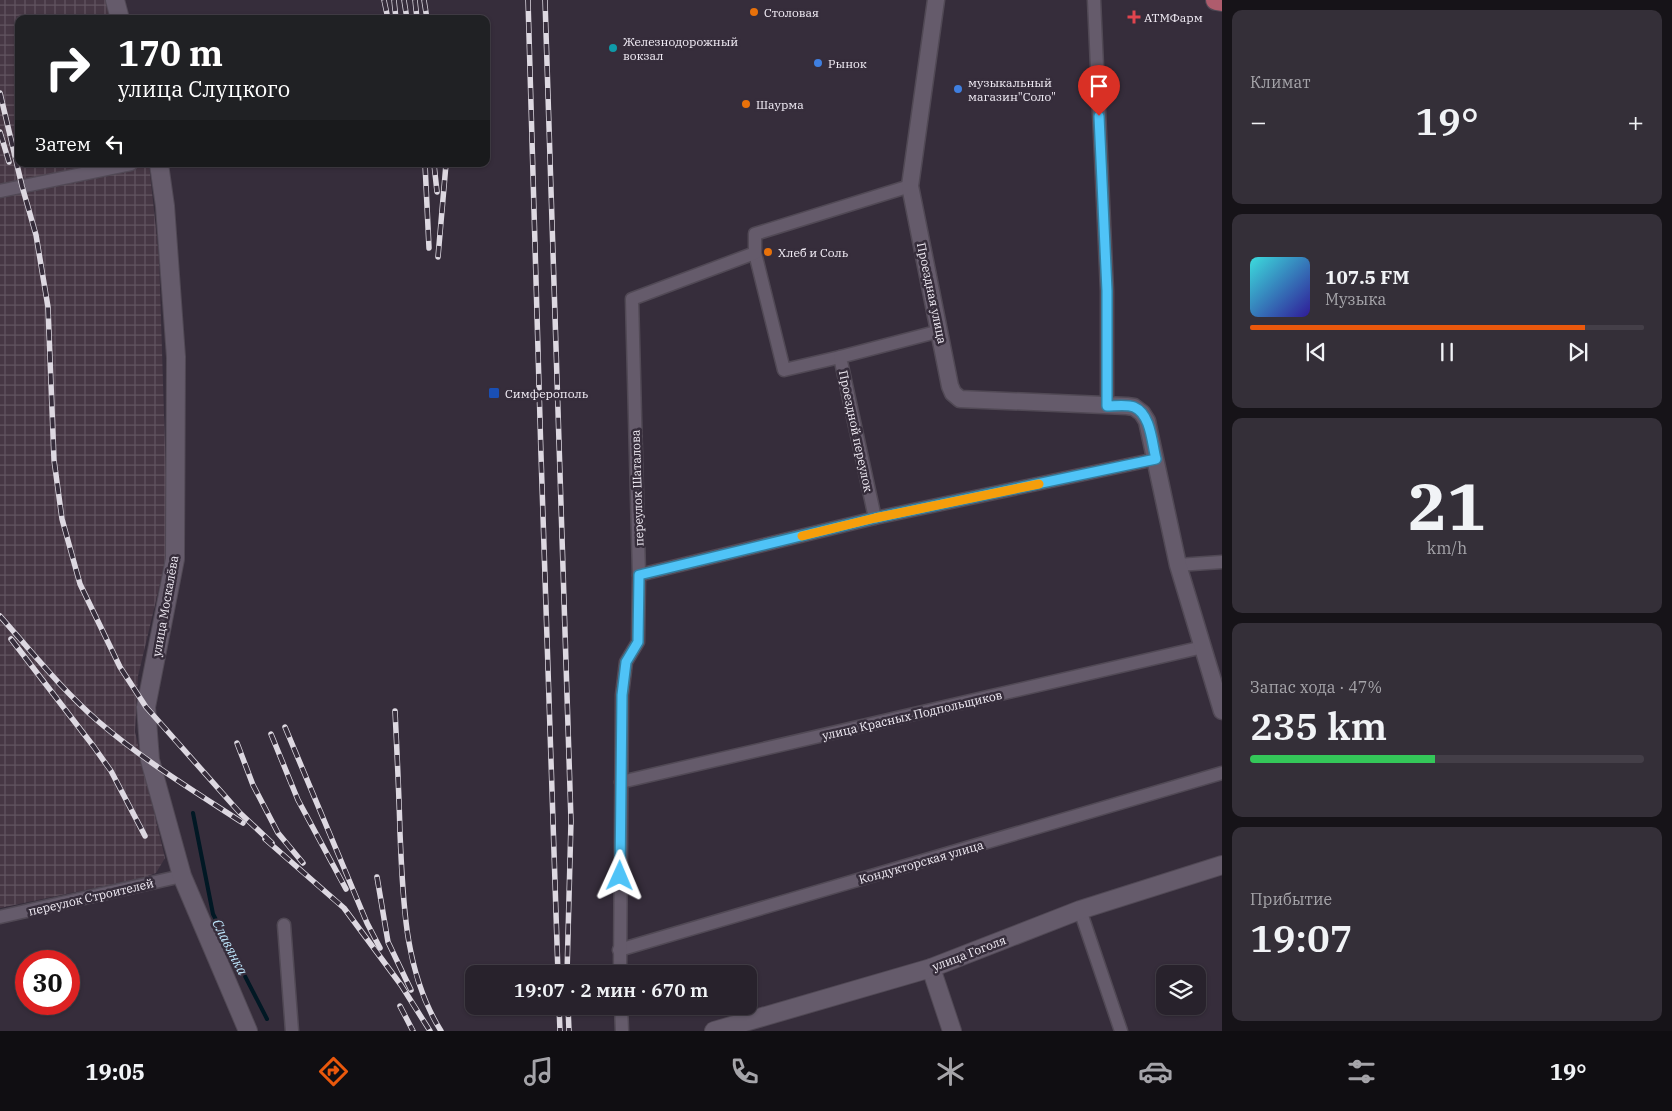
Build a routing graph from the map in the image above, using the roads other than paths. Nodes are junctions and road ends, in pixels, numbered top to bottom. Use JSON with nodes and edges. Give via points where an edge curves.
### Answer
{"nodes":[{"id":1,"x":115,"y":0,"type":"edge"},
{"id":2,"x":936,"y":0,"type":"edge"},
{"id":3,"x":1094,"y":0,"type":"edge"},
{"id":4,"x":1216,"y":0,"type":"edge"},
{"id":5,"x":1222,"y":1,"type":"edge"},
{"id":6,"x":119,"y":15,"type":"edge"},
{"id":7,"x":116,"y":167,"type":"edge"},
{"id":8,"x":159,"y":167,"type":"edge"},
{"id":9,"x":910,"y":186,"type":"junction"},
{"id":10,"x":0,"y":191,"type":"edge"},
{"id":11,"x":755,"y":253,"type":"junction"},
{"id":12,"x":940,"y":331,"type":"junction"},
{"id":13,"x":840,"y":357,"type":"junction"},
{"id":14,"x":1107,"y":406,"type":"junction"},
{"id":15,"x":1156,"y":459,"type":"junction"},
{"id":16,"x":875,"y":518,"type":"junction"},
{"id":17,"x":1222,"y":562,"type":"edge"},
{"id":18,"x":1178,"y":565,"type":"junction"},
{"id":19,"x":639,"y":575,"type":"junction"},
{"id":20,"x":1203,"y":648,"type":"junction"},
{"id":21,"x":1222,"y":711,"type":"edge"},
{"id":22,"x":1222,"y":773,"type":"edge"},
{"id":23,"x":622,"y":782,"type":"junction"},
{"id":24,"x":1222,"y":865,"type":"edge"},
{"id":25,"x":182,"y":876,"type":"junction"},
{"id":26,"x":1080,"y":910,"type":"junction"},
{"id":27,"x":0,"y":917,"type":"edge"},
{"id":28,"x":284,"y":925,"type":"dead end"},
{"id":29,"x":619,"y":950,"type":"junction"},
{"id":30,"x":620,"y":965,"type":"edge"},
{"id":31,"x":931,"y":968,"type":"junction"},
{"id":32,"x":621,"y":1015,"type":"edge"},
{"id":33,"x":248,"y":1031,"type":"edge"},
{"id":34,"x":292,"y":1031,"type":"edge"},
{"id":35,"x":622,"y":1031,"type":"edge"},
{"id":36,"x":714,"y":1031,"type":"edge"},
{"id":37,"x":952,"y":1031,"type":"edge"},
{"id":38,"x":1121,"y":1031,"type":"edge"}],
"edges":[{"from":1,"to":6,"type":"main road"},
{"from":2,"to":9,"type":"street","name":"Проездная улица"},
{"from":3,"to":14,"type":"street","via":[[1107,291]]},
{"from":4,"to":5,"type":"main road"},
{"from":7,"to":10,"type":"street"},
{"from":8,"to":25,"type":"main road","name":"улица Москалёва","via":[[167,225],[176,357],[175,559],[146,707],[150,760]]},
{"from":9,"to":11,"type":"street","via":[[755,234]]},
{"from":9,"to":12,"type":"street","name":"Проездная улица"},
{"from":11,"to":13,"type":"street","via":[[784,370]]},
{"from":11,"to":19,"type":"street","name":"переулок Шаталова","via":[[632,299]]},
{"from":12,"to":13,"type":"street","name":"Проездной переулок"},
{"from":12,"to":14,"type":"street","name":"Проездная улица","via":[[950,386],[960,399]]},
{"from":13,"to":16,"type":"street","name":"Проездной переулок"},
{"from":14,"to":15,"type":"street","name":"Проездная улица","via":[[1134,407],[1142,413]]},
{"from":15,"to":16,"type":"street"},
{"from":15,"to":18,"type":"street"},
{"from":16,"to":19,"type":"street"},
{"from":17,"to":18,"type":"street"},
{"from":18,"to":20,"type":"street"},
{"from":19,"to":23,"type":"street","name":"переулок Шаталова","via":[[638,642],[626,662],[622,695]]},
{"from":20,"to":21,"type":"street"},
{"from":20,"to":23,"type":"street","name":"улица Красных Подпольщиков"},
{"from":22,"to":29,"type":"street","name":"Кондукторская улица"},
{"from":23,"to":29,"type":"street","name":"переулок Шаталова"},
{"from":24,"to":26,"type":"main road","name":"улица Гоголя"},
{"from":25,"to":27,"type":"street","name":"переулок Строителей"},
{"from":25,"to":33,"type":"main road","name":"улица Москалёва"},
{"from":26,"to":31,"type":"main road","name":"улица Гоголя"},
{"from":26,"to":38,"type":"street"},
{"from":28,"to":34,"type":"street"},
{"from":29,"to":30,"type":"street","name":"переулок Шаталова"},
{"from":31,"to":36,"type":"main road","name":"улица Гоголя"},
{"from":31,"to":37,"type":"main road"},
{"from":32,"to":35,"type":"street"}]}
